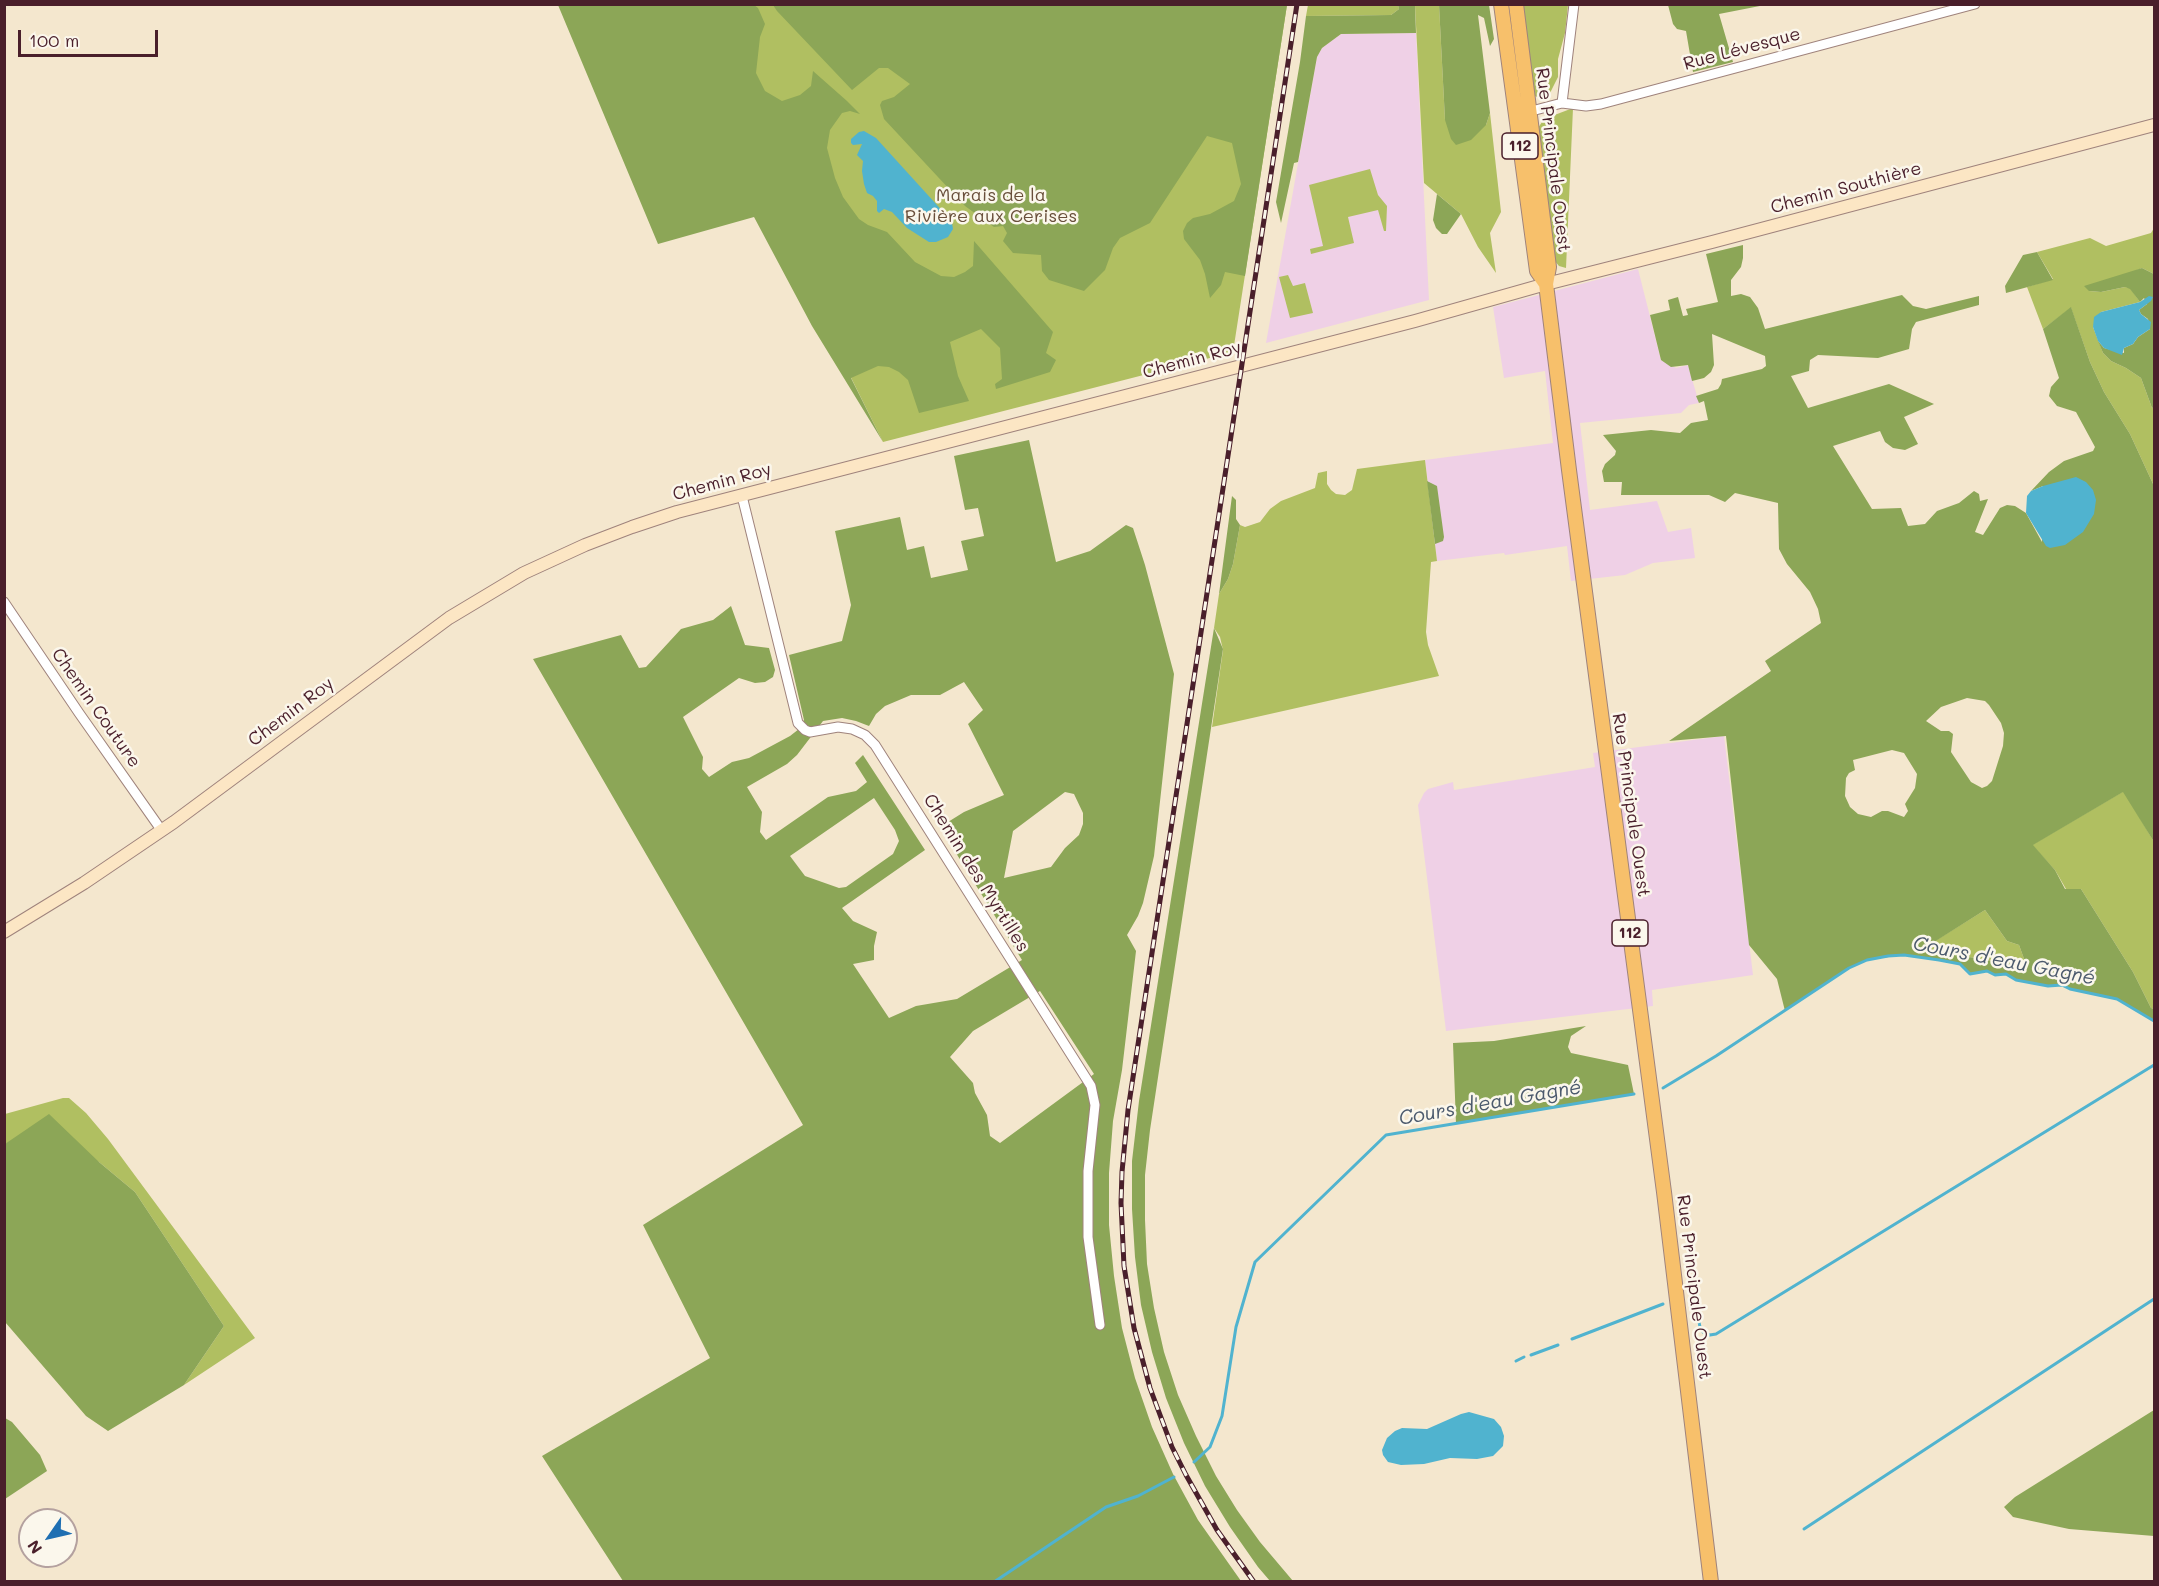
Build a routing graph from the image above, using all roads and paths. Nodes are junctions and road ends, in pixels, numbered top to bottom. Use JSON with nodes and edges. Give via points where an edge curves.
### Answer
{"nodes":[{"id":1,"x":1501,"y":4,"type":"edge"},
{"id":2,"x":1516,"y":4,"type":"edge"},
{"id":3,"x":1574,"y":4,"type":"edge"},
{"id":4,"x":1975,"y":4,"type":"edge"},
{"id":5,"x":1562,"y":103,"type":"junction"},
{"id":6,"x":1522,"y":113,"type":"junction"},
{"id":7,"x":2154,"y":125,"type":"edge"},
{"id":8,"x":1546,"y":284,"type":"junction"},
{"id":9,"x":742,"y":496,"type":"junction"},
{"id":10,"x":4,"y":602,"type":"edge"},
{"id":11,"x":162,"y":831,"type":"junction"},
{"id":12,"x":4,"y":932,"type":"edge"},
{"id":13,"x":1100,"y":1325,"type":"dead end"},
{"id":14,"x":1711,"y":1581,"type":"edge"}],
"edges":[{"from":1,"to":6,"type":"main road","name":"Rue Principale Ouest","number":"112"},
{"from":2,"to":6,"type":"main road","name":"Rue Principale Ouest","number":"112"},
{"from":3,"to":5,"type":"street"},
{"from":4,"to":5,"type":"street","name":"Rue Lévesque","via":[[1610,102],[1586,106]]},
{"from":5,"to":6,"type":"street","name":"Rue Lévesque"},
{"from":6,"to":8,"type":"main road","name":"Rue Principale Ouest","number":"112","via":[[1537,271]]},
{"from":7,"to":8,"type":"street","name":"Chemin Southière"},
{"from":8,"to":9,"type":"street","name":"Chemin Roy"},
{"from":8,"to":14,"type":"main road","name":"Rue Principale Ouest","number":"112"},
{"from":9,"to":11,"type":"street","name":"Chemin Roy","via":[[632,527],[550,561],[498,588],[420,638]]},
{"from":9,"to":13,"type":"street","name":"Chemin des Myrtilles","via":[[798,723],[810,732],[852,729],[875,745],[1091,1086],[1095,1105],[1088,1171],[1088,1226]]},
{"from":10,"to":11,"type":"street","name":"Chemin Couture"},
{"from":11,"to":12,"type":"street","name":"Chemin Roy"}]}
